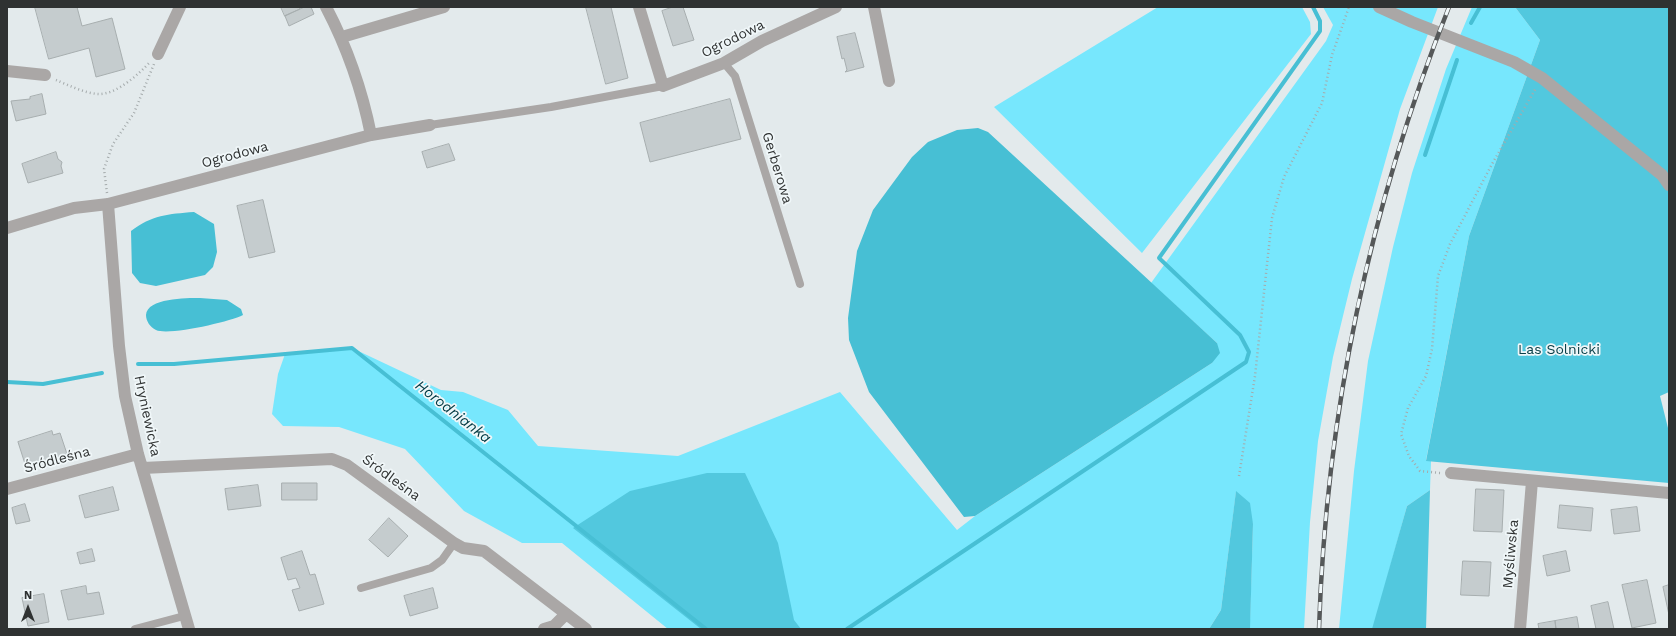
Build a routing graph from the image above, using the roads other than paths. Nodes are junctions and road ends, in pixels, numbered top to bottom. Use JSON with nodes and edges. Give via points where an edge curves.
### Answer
{"nodes":[{"id":1,"x":180,"y":7,"type":"edge"},
{"id":2,"x":326,"y":7,"type":"edge"},
{"id":3,"x":444,"y":7,"type":"edge"},
{"id":4,"x":639,"y":7,"type":"edge"},
{"id":5,"x":836,"y":7,"type":"edge"},
{"id":6,"x":874,"y":7,"type":"edge"},
{"id":7,"x":1379,"y":7,"type":"edge"},
{"id":8,"x":342,"y":37,"type":"junction"},
{"id":9,"x":158,"y":54,"type":"road end"},
{"id":10,"x":724,"y":63,"type":"junction"},
{"id":11,"x":7,"y":71,"type":"edge"},
{"id":12,"x":45,"y":75,"type":"road end"},
{"id":13,"x":889,"y":82,"type":"dead end"},
{"id":14,"x":663,"y":86,"type":"junction"},
{"id":15,"x":430,"y":125,"type":"joint"},
{"id":16,"x":371,"y":135,"type":"junction"},
{"id":17,"x":1669,"y":185,"type":"edge"},
{"id":18,"x":108,"y":204,"type":"junction"},
{"id":19,"x":7,"y":228,"type":"edge"},
{"id":20,"x":800,"y":284,"type":"dead end"},
{"id":21,"x":138,"y":454,"type":"junction"},
{"id":22,"x":143,"y":468,"type":"junction"},
{"id":23,"x":1451,"y":474,"type":"road end"},
{"id":24,"x":1532,"y":481,"type":"junction"},
{"id":25,"x":7,"y":489,"type":"edge"},
{"id":26,"x":1669,"y":492,"type":"edge"},
{"id":27,"x":454,"y":543,"type":"junction"},
{"id":28,"x":361,"y":588,"type":"dead end"},
{"id":29,"x":566,"y":614,"type":"junction"},
{"id":30,"x":184,"y":616,"type":"junction"},
{"id":31,"x":135,"y":629,"type":"edge"},
{"id":32,"x":189,"y":629,"type":"edge"},
{"id":33,"x":544,"y":629,"type":"edge"},
{"id":34,"x":586,"y":629,"type":"edge"},
{"id":35,"x":1520,"y":629,"type":"edge"}],
"edges":[{"from":1,"to":9,"type":"street"},
{"from":2,"to":8,"type":"street"},
{"from":3,"to":8,"type":"street"},
{"from":4,"to":14,"type":"street"},
{"from":5,"to":10,"type":"street","name":"Ogrodowa","via":[[762,41]]},
{"from":6,"to":13,"type":"street"},
{"from":7,"to":17,"type":"street","via":[[1514,62],[1542,78],[1662,175]]},
{"from":8,"to":16,"type":"street","via":[[365,107]]},
{"from":10,"to":14,"type":"street","name":"Ogrodowa"},
{"from":10,"to":20,"type":"lane","name":"Gerberowa","via":[[735,76]]},
{"from":11,"to":12,"type":"street"},
{"from":14,"to":15,"type":"lane","via":[[559,106]]},
{"from":15,"to":16,"type":"street","name":"Ogrodowa"},
{"from":16,"to":18,"type":"street","name":"Ogrodowa"},
{"from":18,"to":19,"type":"street","name":"Ogrodowa","via":[[74,208]]},
{"from":18,"to":21,"type":"street","name":"Hryniewicka","via":[[119,346],[125,396]]},
{"from":21,"to":22,"type":"street","name":"Hryniewicka"},
{"from":21,"to":25,"type":"street","name":"Śródleśna"},
{"from":22,"to":27,"type":"street","name":"Śródleśna","via":[[332,459],[347,465]]},
{"from":22,"to":30,"type":"street","name":"Hryniewicka"},
{"from":23,"to":24,"type":"street"},
{"from":24,"to":26,"type":"street"},
{"from":24,"to":35,"type":"street","name":"Myśliwska"},
{"from":27,"to":28,"type":"lane","via":[[442,560],[431,568]]},
{"from":27,"to":29,"type":"street","name":"Śródleśna","via":[[463,548],[484,550]]},
{"from":29,"to":33,"type":"street","via":[[554,626]]},
{"from":29,"to":34,"type":"street","name":"Śródleśna"},
{"from":30,"to":31,"type":"lane"},
{"from":30,"to":32,"type":"street","name":"Hryniewicka"}]}
